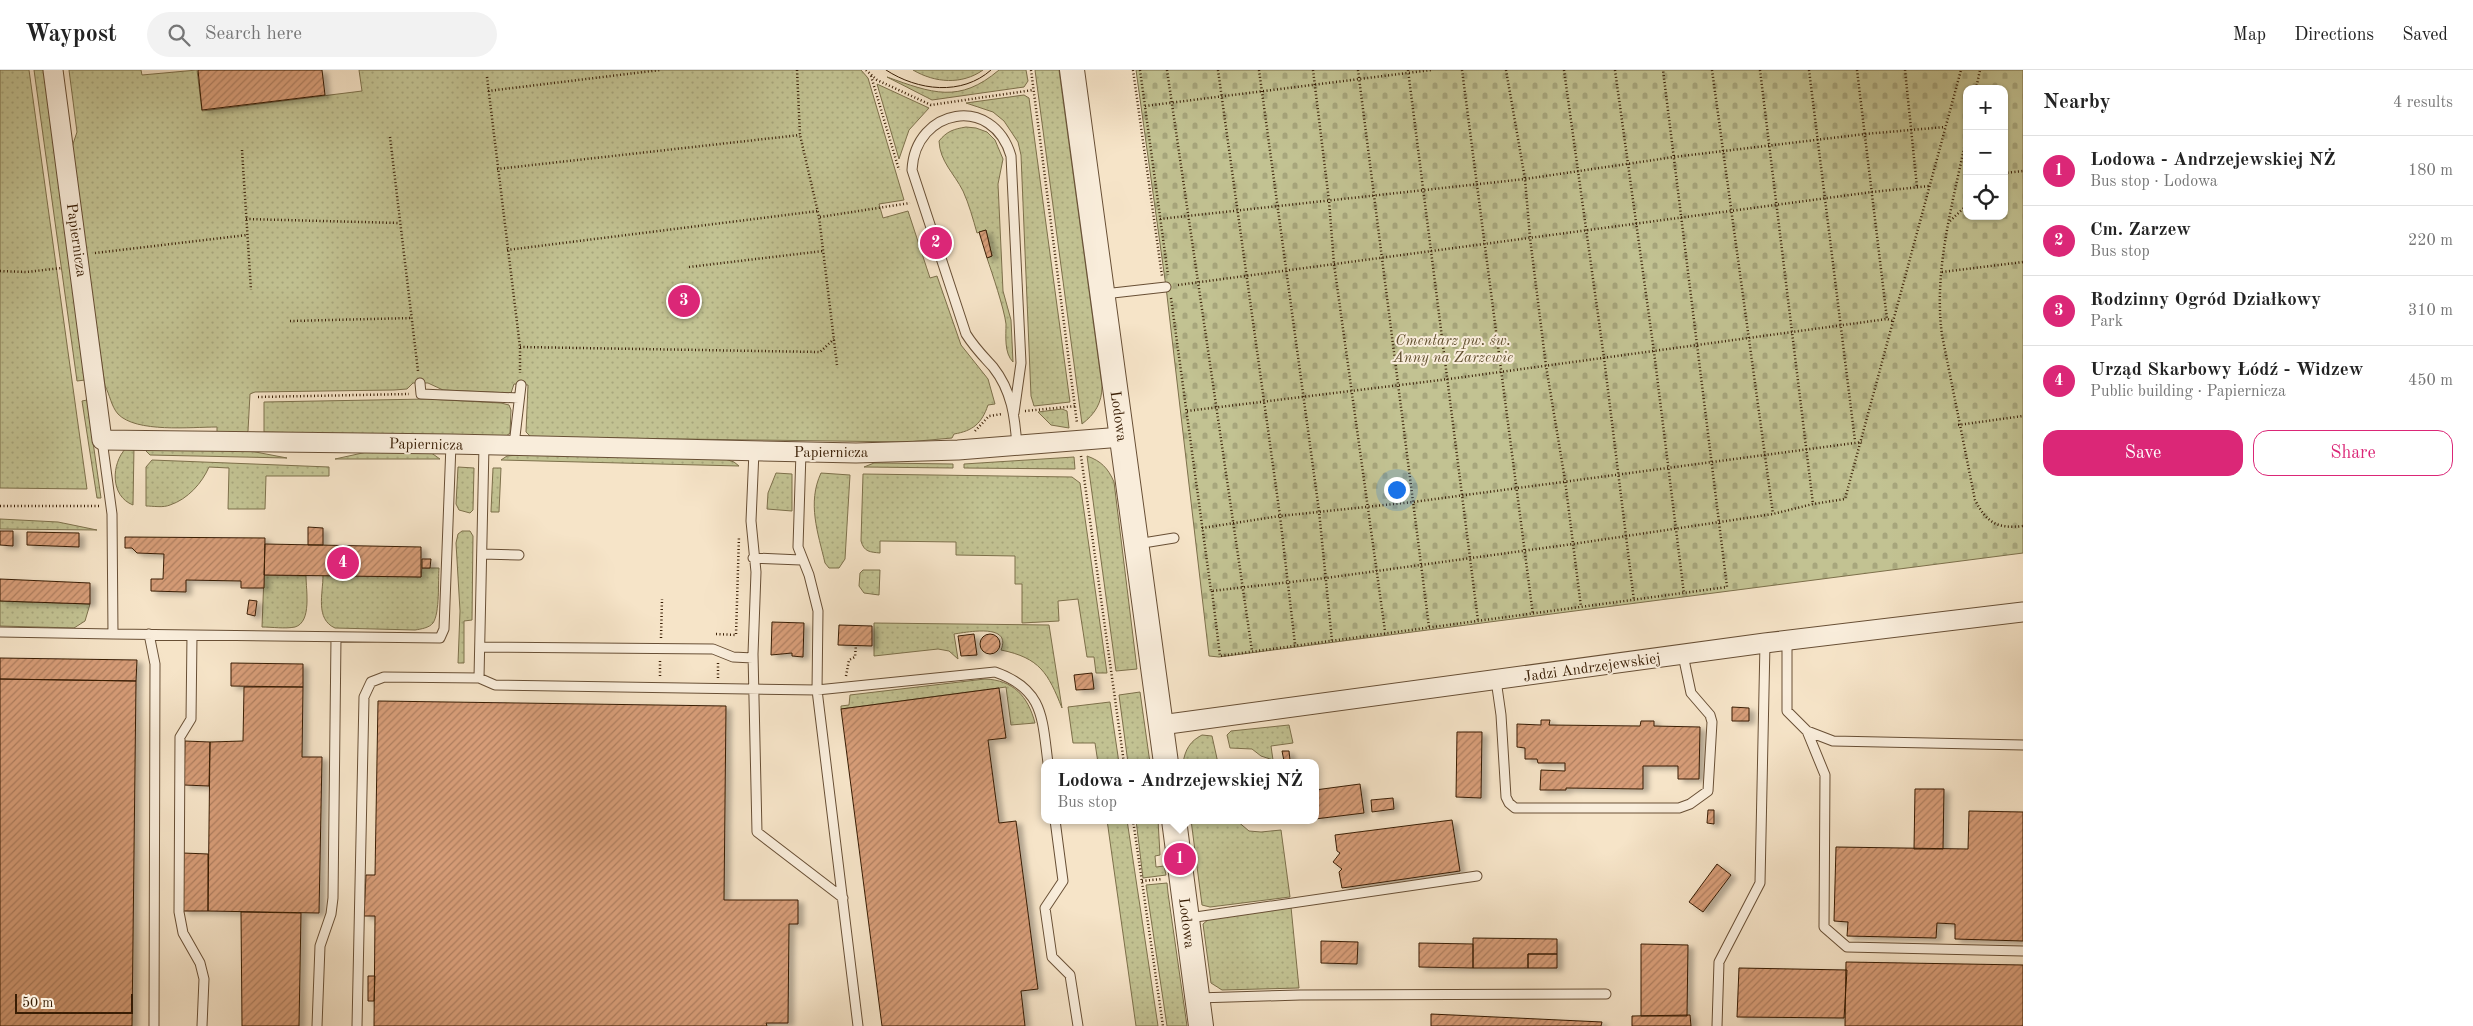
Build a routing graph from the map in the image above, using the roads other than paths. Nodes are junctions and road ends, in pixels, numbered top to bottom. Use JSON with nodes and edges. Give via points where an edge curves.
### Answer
{"nodes":[{"id":1,"x":53,"y":70,"type":"edge"},
{"id":2,"x":1072,"y":70,"type":"edge"},
{"id":3,"x":1166,"y":287,"type":"road end"},
{"id":4,"x":1103,"y":295,"type":"junction"},
{"id":5,"x":420,"y":383,"type":"road end"},
{"id":6,"x":521,"y":385,"type":"road end"},
{"id":7,"x":519,"y":398,"type":"junction"},
{"id":8,"x":1014,"y":412,"type":"junction"},
{"id":9,"x":1122,"y":437,"type":"junction"},
{"id":10,"x":102,"y":440,"type":"junction"},
{"id":11,"x":451,"y":444,"type":"junction"},
{"id":12,"x":484,"y":445,"type":"junction"},
{"id":13,"x":514,"y":445,"type":"junction"},
{"id":14,"x":1017,"y":446,"type":"junction"},
{"id":15,"x":754,"y":451,"type":"junction"},
{"id":16,"x":801,"y":452,"type":"junction"},
{"id":17,"x":1174,"y":538,"type":"dead end"},
{"id":18,"x":1136,"y":544,"type":"junction"},
{"id":19,"x":482,"y":554,"type":"junction"},
{"id":20,"x":519,"y":555,"type":"dead end"},
{"id":21,"x":753,"y":558,"type":"junction"},
{"id":22,"x":801,"y":560,"type":"junction"},
{"id":23,"x":2023,"y":612,"type":"edge"},
{"id":24,"x":0,"y":632,"type":"edge"},
{"id":25,"x":112,"y":634,"type":"junction"},
{"id":26,"x":149,"y":634,"type":"junction"},
{"id":27,"x":192,"y":635,"type":"junction"},
{"id":28,"x":336,"y":638,"type":"junction"},
{"id":29,"x":1787,"y":641,"type":"junction"},
{"id":30,"x":1765,"y":644,"type":"junction"},
{"id":31,"x":480,"y":646,"type":"junction"},
{"id":32,"x":1683,"y":654,"type":"junction"},
{"id":33,"x":753,"y":658,"type":"junction"},
{"id":34,"x":480,"y":678,"type":"junction"},
{"id":35,"x":1496,"y":680,"type":"junction"},
{"id":36,"x":753,"y":688,"type":"junction"},
{"id":37,"x":817,"y":690,"type":"junction"},
{"id":38,"x":1160,"y":726,"type":"junction"},
{"id":39,"x":1807,"y":731,"type":"junction"},
{"id":40,"x":2023,"y":746,"type":"edge"},
{"id":41,"x":1047,"y":759,"type":"edge"},
{"id":42,"x":1165,"y":759,"type":"edge"},
{"id":43,"x":1056,"y":824,"type":"edge"},
{"id":44,"x":1174,"y":824,"type":"edge"},
{"id":45,"x":1477,"y":876,"type":"dead end"},
{"id":46,"x":843,"y":898,"type":"junction"},
{"id":47,"x":1186,"y":918,"type":"junction"},
{"id":48,"x":2023,"y":951,"type":"edge"},
{"id":49,"x":1606,"y":994,"type":"dead end"},
{"id":50,"x":1197,"y":998,"type":"junction"},
{"id":51,"x":154,"y":1026,"type":"edge"},
{"id":52,"x":202,"y":1026,"type":"edge"},
{"id":53,"x":318,"y":1026,"type":"edge"},
{"id":54,"x":357,"y":1026,"type":"edge"},
{"id":55,"x":858,"y":1026,"type":"edge"},
{"id":56,"x":1078,"y":1026,"type":"edge"},
{"id":57,"x":1201,"y":1026,"type":"edge"},
{"id":58,"x":1718,"y":1026,"type":"edge"}],
"edges":[{"from":1,"to":10,"type":"street","name":"Papiernicza"},
{"from":2,"to":4,"type":"street","name":"Lodowa"},
{"from":3,"to":4,"type":"lane"},
{"from":4,"to":9,"type":"street","name":"Lodowa"},
{"from":5,"to":7,"type":"lane","via":[[421,394]]},
{"from":6,"to":7,"type":"lane"},
{"from":7,"to":13,"type":"lane"},
{"from":8,"to":8,"type":"lane","via":[[1021,363],[1011,156],[1007,141],[986,120],[956,116],[939,121],[918,142],[912,170],[966,334],[975,350],[1006,386]]},
{"from":8,"to":14,"type":"lane"},
{"from":9,"to":14,"type":"street","name":"Papiernicza"},
{"from":9,"to":18,"type":"street","name":"Lodowa"},
{"from":10,"to":11,"type":"street","name":"Papiernicza"},
{"from":10,"to":25,"type":"lane","via":[[111,506]]},
{"from":11,"to":12,"type":"street","name":"Papiernicza"},
{"from":11,"to":28,"type":"lane","via":[[443,634],[435,639]]},
{"from":12,"to":13,"type":"street","name":"Papiernicza"},
{"from":12,"to":19,"type":"lane"},
{"from":13,"to":15,"type":"street","name":"Papiernicza"},
{"from":14,"to":16,"type":"street","name":"Papiernicza"},
{"from":15,"to":16,"type":"street","name":"Papiernicza"},
{"from":15,"to":21,"type":"lane"},
{"from":16,"to":22,"type":"lane","via":[[797,537]]},
{"from":17,"to":18,"type":"lane"},
{"from":18,"to":38,"type":"street","name":"Lodowa"},
{"from":19,"to":20,"type":"lane"},
{"from":19,"to":31,"type":"lane"},
{"from":21,"to":22,"type":"lane"},
{"from":21,"to":33,"type":"lane","via":[[756,572]]},
{"from":22,"to":37,"type":"lane","via":[[809,575],[818,611]]},
{"from":23,"to":29,"type":"street","name":"Jadzi Andrzejewskiej"},
{"from":24,"to":25,"type":"lane"},
{"from":25,"to":26,"type":"lane"},
{"from":26,"to":27,"type":"lane"},
{"from":26,"to":51,"type":"lane","via":[[155,664]]},
{"from":27,"to":28,"type":"lane"},
{"from":27,"to":52,"type":"lane","via":[[191,719],[180,737],[179,912],[183,933],[200,963],[204,979]]},
{"from":28,"to":53,"type":"lane","via":[[333,898],[320,946]]},
{"from":29,"to":30,"type":"street","name":"Jadzi Andrzejewskiej"},
{"from":29,"to":39,"type":"lane","via":[[1787,710]]},
{"from":30,"to":32,"type":"street","name":"Jadzi Andrzejewskiej"},
{"from":30,"to":58,"type":"lane","via":[[1760,882],[1719,962]]},
{"from":31,"to":33,"type":"lane","via":[[713,649],[728,656]]},
{"from":31,"to":34,"type":"lane"},
{"from":32,"to":35,"type":"street","name":"Jadzi Andrzejewskiej"},
{"from":32,"to":35,"type":"lane","via":[[1691,692],[1712,722],[1708,791],[1678,808],[1515,808],[1506,797]]},
{"from":33,"to":36,"type":"lane"},
{"from":34,"to":36,"type":"lane","via":[[495,684]]},
{"from":34,"to":54,"type":"lane","via":[[384,677],[370,682],[364,697]]},
{"from":35,"to":38,"type":"street","name":"Jadzi Andrzejewskiej"},
{"from":36,"to":37,"type":"lane"},
{"from":36,"to":46,"type":"lane","via":[[757,832]]},
{"from":37,"to":41,"type":"lane","via":[[995,672],[1025,686],[1038,704]]},
{"from":37,"to":46,"type":"lane"},
{"from":38,"to":42,"type":"street","name":"Lodowa"},
{"from":39,"to":40,"type":"lane","via":[[1833,741]]},
{"from":39,"to":48,"type":"lane","via":[[1825,775],[1824,927],[1847,947]]},
{"from":43,"to":56,"type":"lane","via":[[1063,882],[1044,908],[1052,958],[1070,975]]},
{"from":44,"to":47,"type":"street","name":"Lodowa"},
{"from":45,"to":47,"type":"lane"},
{"from":46,"to":55,"type":"lane"},
{"from":47,"to":50,"type":"street","name":"Lodowa"},
{"from":49,"to":50,"type":"lane"},
{"from":50,"to":57,"type":"street","name":"Lodowa"}]}
